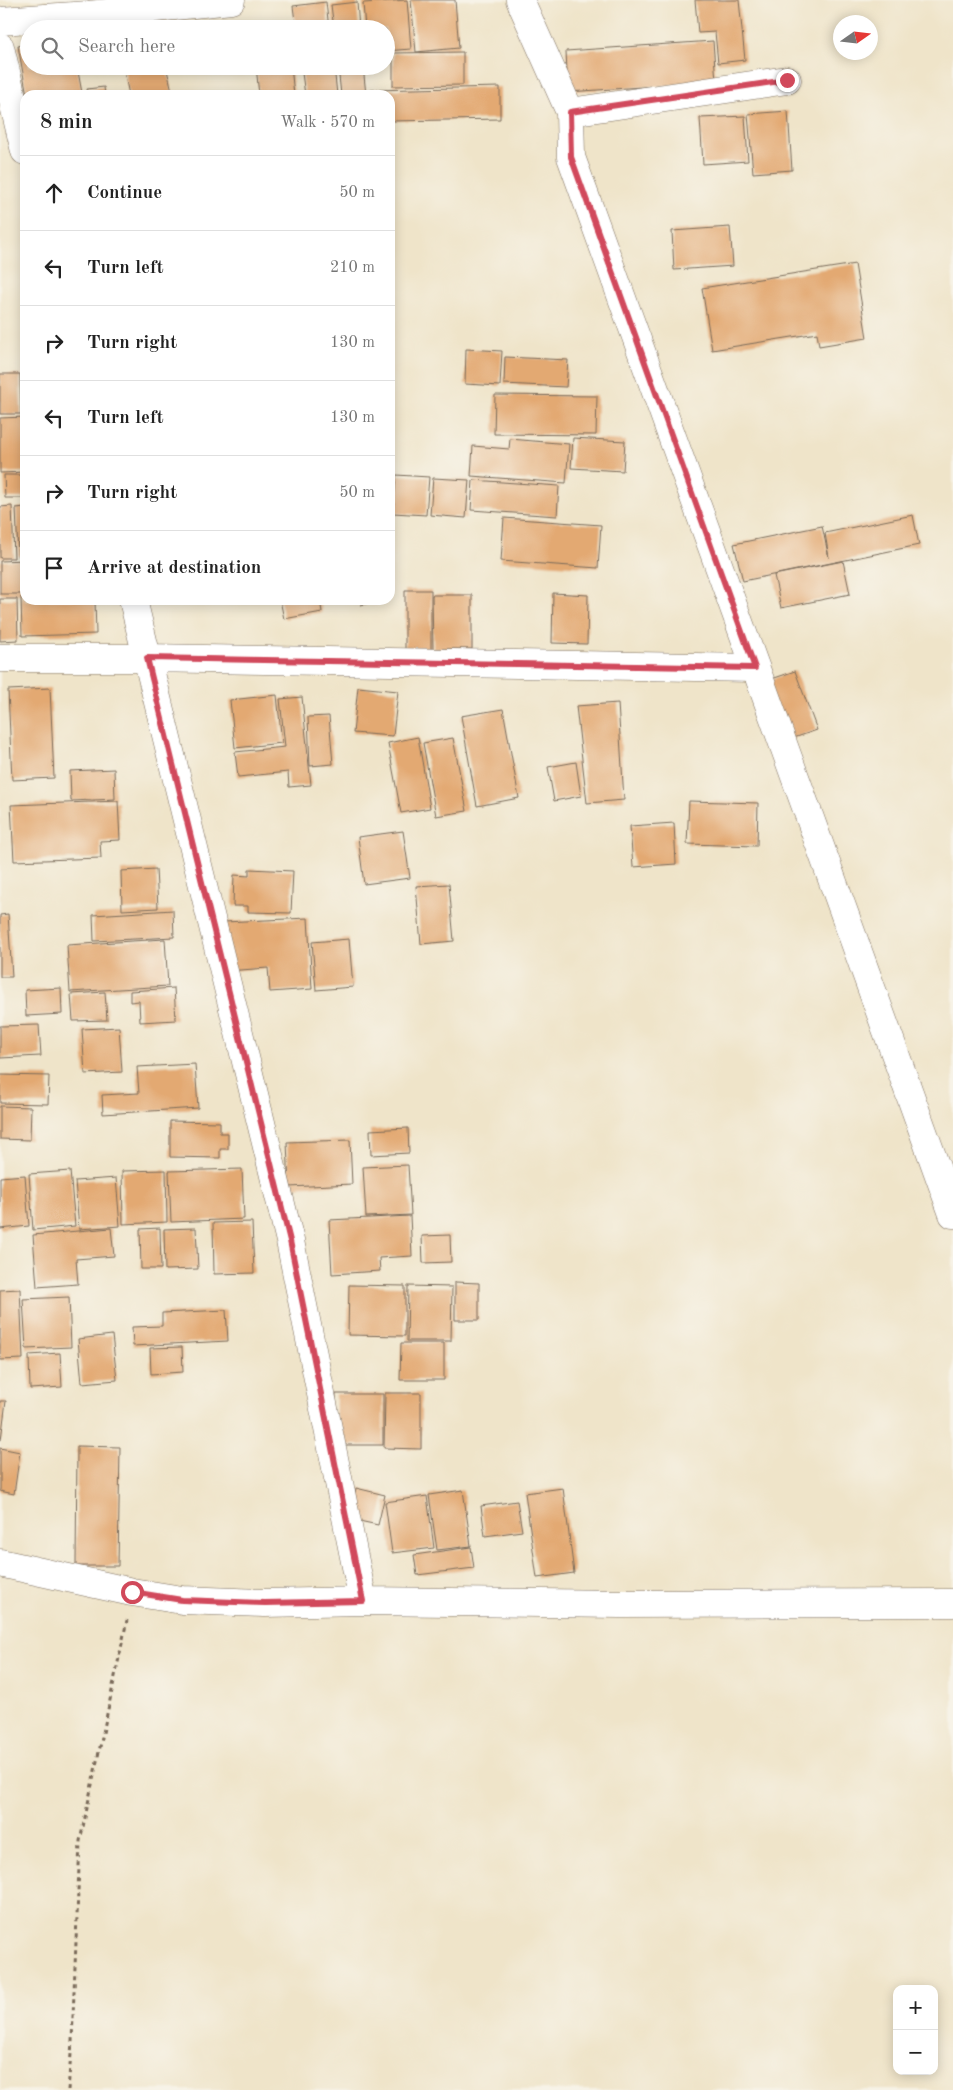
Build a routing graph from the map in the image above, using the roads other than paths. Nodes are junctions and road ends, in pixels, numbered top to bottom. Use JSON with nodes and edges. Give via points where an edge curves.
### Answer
{"nodes":[{"id":1,"x":231,"y":0,"type":"edge"},
{"id":2,"x":520,"y":0,"type":"edge"},
{"id":3,"x":0,"y":20,"type":"edge"},
{"id":4,"x":0,"y":47,"type":"edge"},
{"id":5,"x":787,"y":80,"type":"dead end"},
{"id":6,"x":570,"y":112,"type":"junction"},
{"id":7,"x":20,"y":130,"type":"edge"},
{"id":8,"x":134,"y":605,"type":"edge"},
{"id":9,"x":0,"y":658,"type":"edge"},
{"id":10,"x":147,"y":658,"type":"junction"},
{"id":11,"x":755,"y":668,"type":"junction"},
{"id":12,"x":953,"y":1214,"type":"edge"},
{"id":13,"x":0,"y":1563,"type":"edge"},
{"id":14,"x":363,"y":1601,"type":"junction"},
{"id":15,"x":953,"y":1603,"type":"edge"}],
"edges":[{"from":1,"to":3,"type":"street","via":[[89,15]]},
{"from":2,"to":6,"type":"street"},
{"from":4,"to":7,"type":"street"},
{"from":5,"to":6,"type":"street"},
{"from":6,"to":11,"type":"street","via":[[571,157]]},
{"from":8,"to":10,"type":"street"},
{"from":9,"to":10,"type":"street"},
{"from":10,"to":11,"type":"street"},
{"from":10,"to":14,"type":"street","via":[[290,1241]]},
{"from":11,"to":12,"type":"street"},
{"from":13,"to":14,"type":"street","via":[[182,1600]]},
{"from":14,"to":15,"type":"street"}]}
